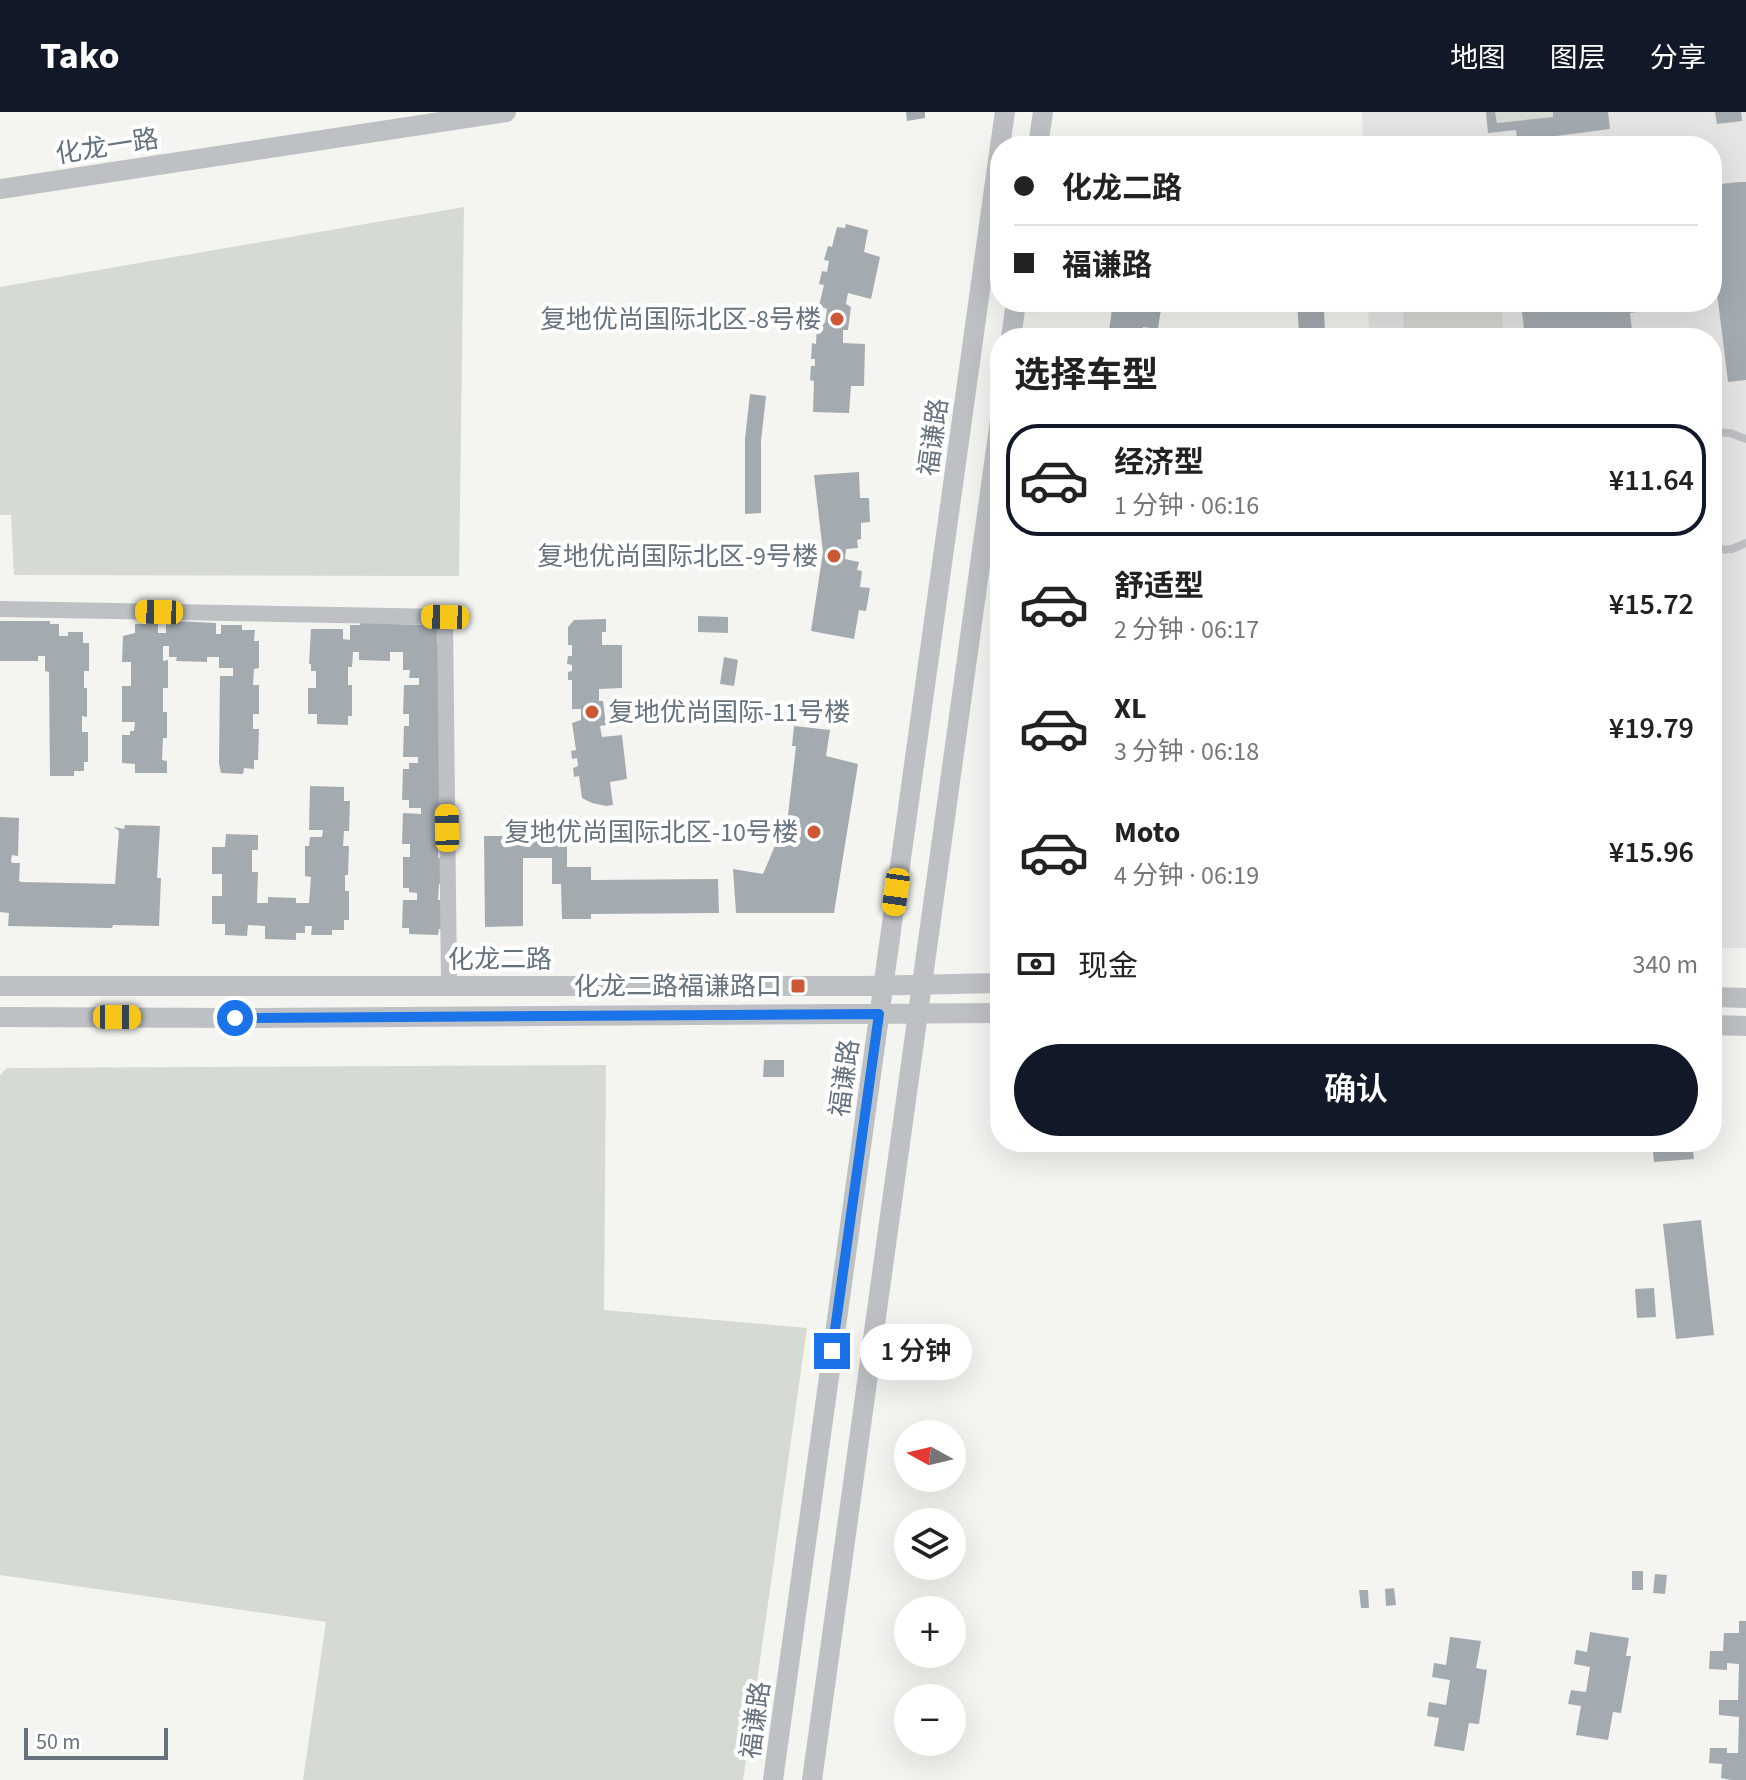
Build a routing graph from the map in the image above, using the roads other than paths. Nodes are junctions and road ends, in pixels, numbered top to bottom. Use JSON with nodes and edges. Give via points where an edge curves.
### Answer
{"nodes":[{"id":1,"x":506,"y":112,"type":"edge"},
{"id":2,"x":1005,"y":112,"type":"edge"},
{"id":3,"x":1043,"y":112,"type":"edge"},
{"id":4,"x":1001,"y":136,"type":"edge"},
{"id":5,"x":1039,"y":136,"type":"edge"},
{"id":6,"x":0,"y":189,"type":"edge"},
{"id":7,"x":990,"y":218,"type":"edge"},
{"id":8,"x":1722,"y":433,"type":"edge"},
{"id":9,"x":1746,"y":439,"type":"edge"},
{"id":10,"x":990,"y":492,"type":"edge"},
{"id":11,"x":1746,"y":543,"type":"edge"},
{"id":12,"x":1722,"y":550,"type":"edge"},
{"id":13,"x":0,"y":609,"type":"edge"},
{"id":14,"x":990,"y":983,"type":"edge"},
{"id":15,"x":449,"y":985,"type":"junction"},
{"id":16,"x":922,"y":985,"type":"junction"},
{"id":17,"x":0,"y":986,"type":"edge"},
{"id":18,"x":883,"y":986,"type":"junction"},
{"id":19,"x":1722,"y":997,"type":"edge"},
{"id":20,"x":1746,"y":998,"type":"edge"},
{"id":21,"x":990,"y":1013,"type":"edge"},
{"id":22,"x":879,"y":1014,"type":"junction"},
{"id":23,"x":918,"y":1014,"type":"junction"},
{"id":24,"x":0,"y":1017,"type":"edge"},
{"id":25,"x":1722,"y":1025,"type":"edge"},
{"id":26,"x":1746,"y":1026,"type":"edge"},
{"id":27,"x":773,"y":1780,"type":"edge"},
{"id":28,"x":812,"y":1780,"type":"edge"}],
"edges":[{"from":1,"to":6,"type":"street","name":"化龙一路"},
{"from":2,"to":4,"type":"street","name":"福谦路"},
{"from":3,"to":5,"type":"street"},
{"from":7,"to":18,"type":"street","name":"福谦路"},
{"from":8,"to":9,"type":"lane"},
{"from":10,"to":16,"type":"street"},
{"from":11,"to":12,"type":"lane"},
{"from":13,"to":15,"type":"street","via":[[445,617]]},
{"from":14,"to":16,"type":"street","name":"化龙二路"},
{"from":15,"to":17,"type":"street","name":"化龙二路"},
{"from":15,"to":18,"type":"street","name":"化龙二路"},
{"from":16,"to":18,"type":"street","name":"化龙二路"},
{"from":16,"to":23,"type":"street"},
{"from":18,"to":22,"type":"street","name":"福谦路"},
{"from":19,"to":20,"type":"street"},
{"from":21,"to":23,"type":"street"},
{"from":22,"to":23,"type":"street"},
{"from":22,"to":24,"type":"street"},
{"from":22,"to":27,"type":"street","name":"福谦路"},
{"from":23,"to":28,"type":"street"},
{"from":25,"to":26,"type":"street"}]}
